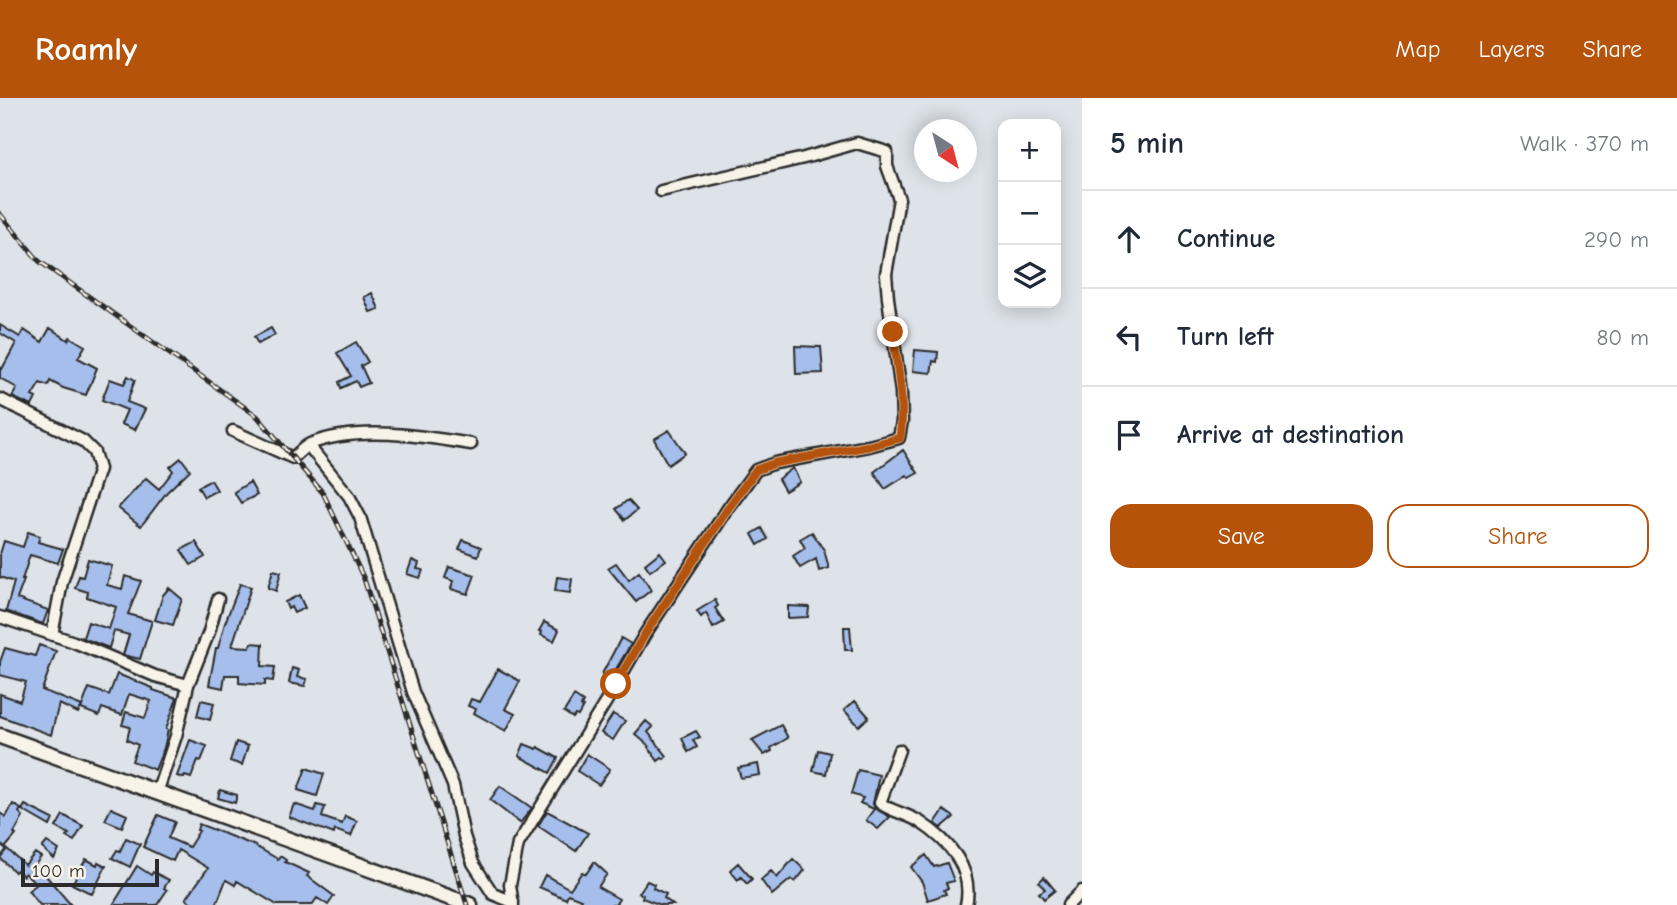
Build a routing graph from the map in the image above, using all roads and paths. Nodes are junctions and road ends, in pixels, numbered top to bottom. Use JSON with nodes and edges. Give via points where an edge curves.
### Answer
{"nodes":[{"id":1,"x":661,"y":191,"type":"dead end"},
{"id":2,"x":0,"y":399,"type":"edge"},
{"id":3,"x":233,"y":431,"type":"dead end"},
{"id":4,"x":471,"y":444,"type":"dead end"},
{"id":5,"x":308,"y":445,"type":"junction"},
{"id":6,"x":218,"y":599,"type":"dead end"},
{"id":7,"x":0,"y":617,"type":"edge"},
{"id":8,"x":52,"y":635,"type":"junction"},
{"id":9,"x":188,"y":685,"type":"junction"},
{"id":10,"x":0,"y":736,"type":"edge"},
{"id":11,"x":899,"y":750,"type":"dead end"},
{"id":12,"x":157,"y":793,"type":"junction"},
{"id":13,"x":1082,"y":891,"type":"edge"},
{"id":14,"x":513,"y":904,"type":"edge"},
{"id":15,"x":470,"y":905,"type":"edge"},
{"id":16,"x":966,"y":905,"type":"edge"},
{"id":17,"x":1068,"y":905,"type":"edge"}],
"edges":[{"from":1,"to":14,"type":"street","via":[[857,143],[887,152],[899,199],[886,274],[901,392],[900,438],[756,470],[645,634],[518,844],[510,885]]},
{"from":2,"to":8,"type":"street","via":[[83,441],[94,452],[99,469],[62,582]]},
{"from":3,"to":5,"type":"street","via":[[293,458]]},
{"from":4,"to":5,"type":"street","via":[[402,433],[335,438]]},
{"from":5,"to":14,"type":"street","via":[[360,517],[413,692],[453,785],[473,863],[493,894]]},
{"from":6,"to":9,"type":"street"},
{"from":7,"to":8,"type":"street"},
{"from":8,"to":9,"type":"street"},
{"from":9,"to":12,"type":"street"},
{"from":10,"to":12,"type":"street"},
{"from":11,"to":16,"type":"street","via":[[880,803],[919,821],[956,853],[969,892]]},
{"from":12,"to":15,"type":"street"},
{"from":13,"to":17,"type":"street"}]}
